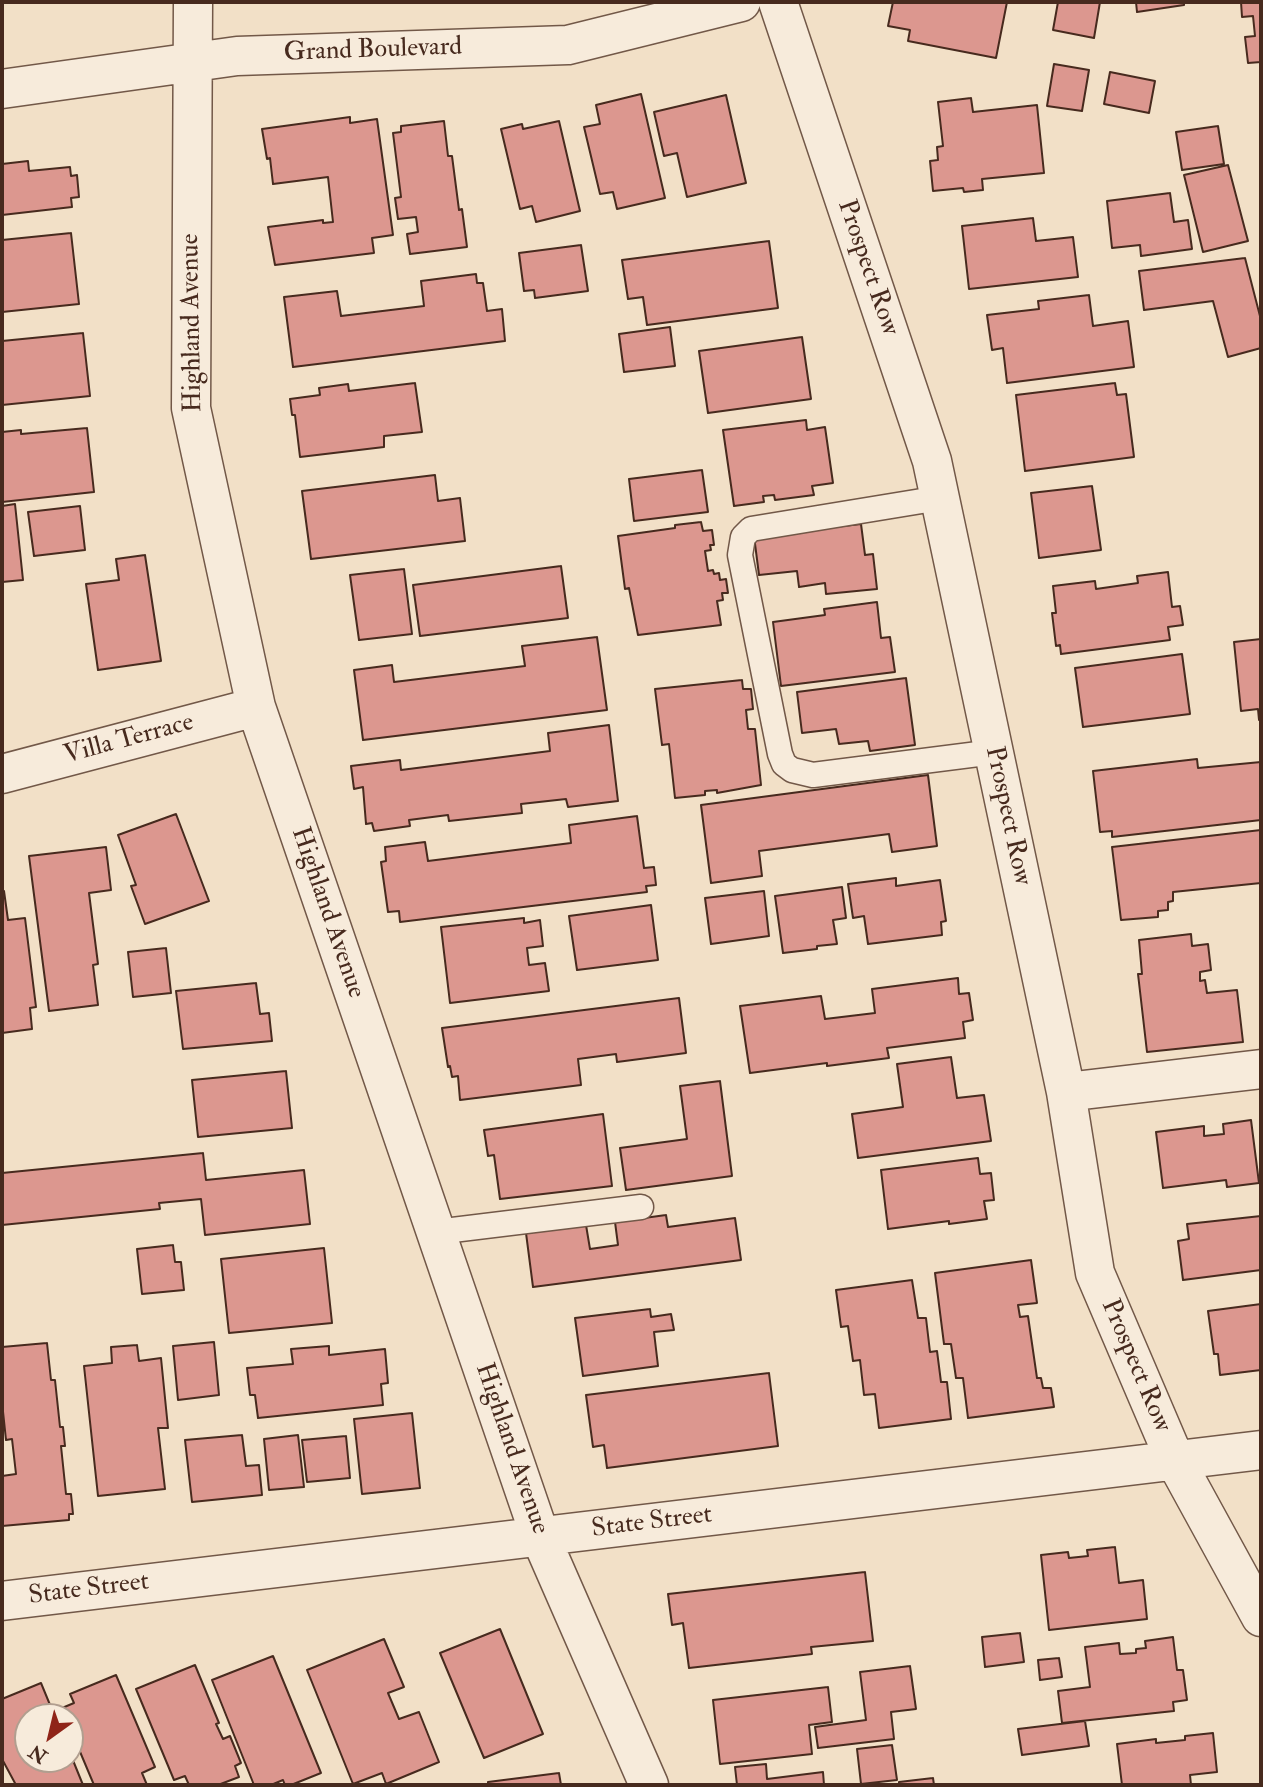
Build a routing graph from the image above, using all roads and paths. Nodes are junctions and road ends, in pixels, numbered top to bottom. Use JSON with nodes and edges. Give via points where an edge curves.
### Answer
{"nodes":[{"id":1,"x":193,"y":2,"type":"edge"},
{"id":2,"x":741,"y":2,"type":"edge"},
{"id":3,"x":778,"y":2,"type":"edge"},
{"id":4,"x":193,"y":61,"type":"junction"},
{"id":5,"x":2,"y":89,"type":"edge"},
{"id":6,"x":940,"y":498,"type":"junction"},
{"id":7,"x":256,"y":707,"type":"junction"},
{"id":8,"x":994,"y":752,"type":"junction"},
{"id":9,"x":2,"y":774,"type":"edge"},
{"id":10,"x":1261,"y":1069,"type":"edge"},
{"id":11,"x":1066,"y":1092,"type":"junction"},
{"id":12,"x":641,"y":1207,"type":"dead end"},
{"id":13,"x":436,"y":1232,"type":"junction"},
{"id":14,"x":1261,"y":1450,"type":"edge"},
{"id":15,"x":1175,"y":1460,"type":"junction"},
{"id":16,"x":540,"y":1536,"type":"junction"},
{"id":17,"x":2,"y":1601,"type":"edge"},
{"id":18,"x":1261,"y":1616,"type":"edge"},
{"id":19,"x":649,"y":1785,"type":"edge"}],
"edges":[{"from":1,"to":4,"type":"street","name":"Highland Avenue"},
{"from":2,"to":4,"type":"street","name":"Grand Boulevard","via":[[568,45]]},
{"from":3,"to":6,"type":"street","name":"Prospect Row","via":[[932,461]]},
{"from":4,"to":5,"type":"street","name":"Grand Boulevard"},
{"from":4,"to":7,"type":"street","name":"Highland Avenue","via":[[191,408]]},
{"from":6,"to":8,"type":"street","name":"Prospect Row"},
{"from":6,"to":8,"type":"lane","via":[[751,529],[743,537],[740,555],[777,741],[784,764],[813,775]]},
{"from":7,"to":9,"type":"street","name":"Villa Terrace"},
{"from":7,"to":13,"type":"street","name":"Highland Avenue"},
{"from":8,"to":11,"type":"street","name":"Prospect Row"},
{"from":10,"to":11,"type":"street"},
{"from":11,"to":15,"type":"street","name":"Prospect Row","via":[[1095,1273]]},
{"from":12,"to":13,"type":"lane"},
{"from":13,"to":16,"type":"street","name":"Highland Avenue"},
{"from":14,"to":15,"type":"street","name":"State Street"},
{"from":15,"to":16,"type":"street","name":"State Street"},
{"from":15,"to":18,"type":"street","name":"Prospect Row"},
{"from":16,"to":17,"type":"street","name":"State Street"},
{"from":16,"to":19,"type":"street","name":"Highland Avenue"}]}
